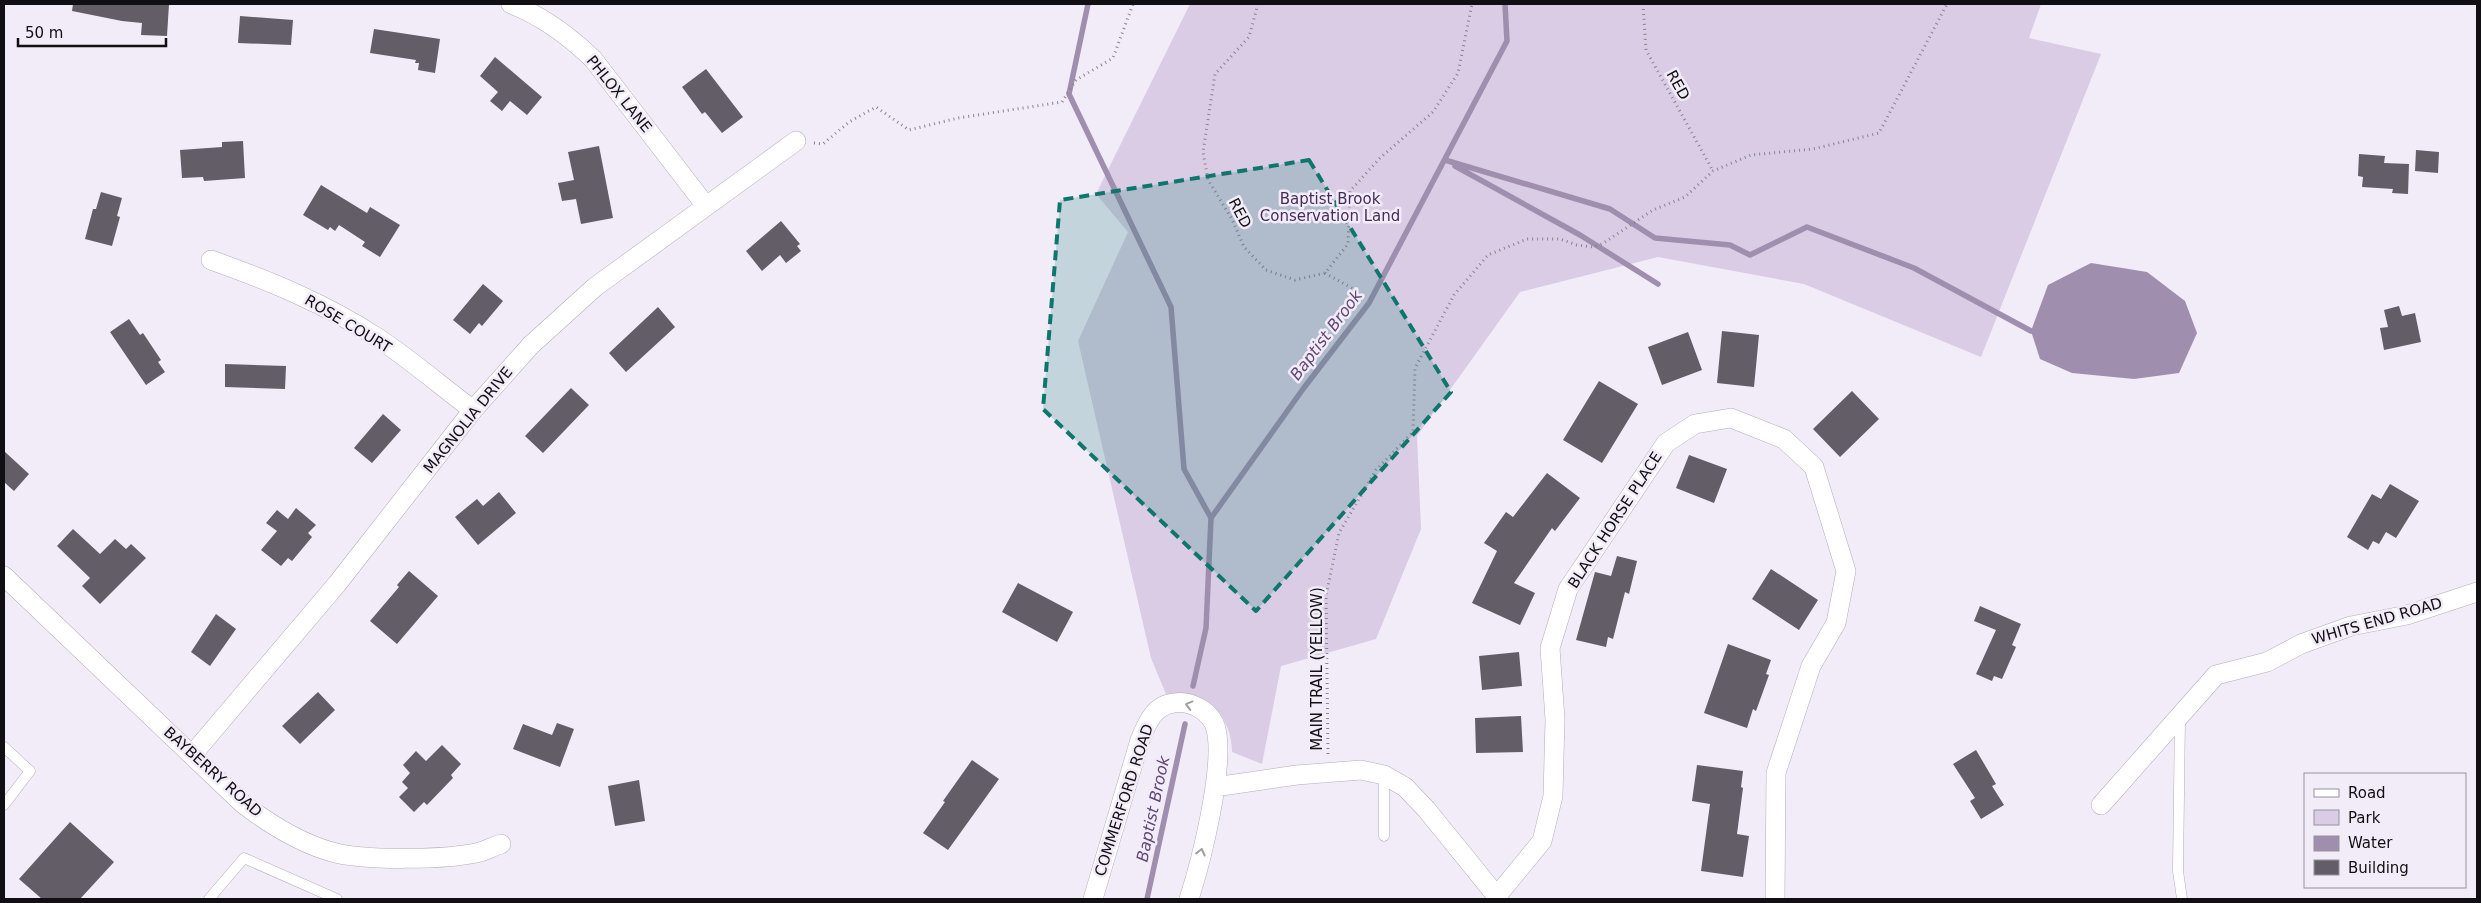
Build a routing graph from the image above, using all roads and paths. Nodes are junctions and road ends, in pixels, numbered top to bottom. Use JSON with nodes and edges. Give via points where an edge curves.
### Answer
{"nodes":[{"id":1,"x":511,"y":4,"type":"edge"},
{"id":2,"x":1134,"y":4,"type":"edge"},
{"id":3,"x":1258,"y":4,"type":"edge"},
{"id":4,"x":1472,"y":4,"type":"edge"},
{"id":5,"x":1643,"y":4,"type":"edge"},
{"id":6,"x":1947,"y":4,"type":"edge"},
{"id":7,"x":796,"y":141,"type":"joint"},
{"id":8,"x":1713,"y":171,"type":"junction"},
{"id":9,"x":706,"y":206,"type":"junction"},
{"id":10,"x":212,"y":260,"type":"dead end"},
{"id":11,"x":1325,"y":273,"type":"junction"},
{"id":12,"x":1357,"y":291,"type":"dead end"},
{"id":13,"x":473,"y":410,"type":"junction"},
{"id":14,"x":4,"y":576,"type":"edge"},
{"id":15,"x":2477,"y":592,"type":"edge"},
{"id":16,"x":2180,"y":715,"type":"junction"},
{"id":17,"x":4,"y":748,"type":"edge"},
{"id":18,"x":192,"y":755,"type":"junction"},
{"id":19,"x":1329,"y":772,"type":"junction"},
{"id":20,"x":1384,"y":775,"type":"junction"},
{"id":21,"x":1215,"y":787,"type":"junction"},
{"id":22,"x":2101,"y":804,"type":"dead end"},
{"id":23,"x":4,"y":805,"type":"edge"},
{"id":24,"x":1384,"y":836,"type":"dead end"},
{"id":25,"x":501,"y":844,"type":"dead end"},
{"id":26,"x":1498,"y":898,"type":"edge"},
{"id":27,"x":209,"y":899,"type":"edge"},
{"id":28,"x":337,"y":899,"type":"edge"},
{"id":29,"x":1093,"y":899,"type":"edge"},
{"id":30,"x":1189,"y":899,"type":"edge"},
{"id":31,"x":1775,"y":899,"type":"edge"},
{"id":32,"x":2182,"y":899,"type":"edge"}],
"edges":[{"from":1,"to":9,"type":"street","name":"PHLOX LANE","via":[[550,24],[593,59]]},
{"from":2,"to":7,"type":"path","via":[[1112,58],[1076,80],[1062,102],[958,118],[909,130],[876,107],[849,122],[823,144]]},
{"from":3,"to":11,"type":"path","name":"RED","via":[[1249,37],[1215,74],[1203,152],[1208,180],[1232,219],[1244,247],[1266,270],[1295,280]]},
{"from":4,"to":11,"type":"path","via":[[1458,73],[1432,112],[1380,158],[1350,191],[1348,244]]},
{"from":5,"to":8,"type":"path","name":"RED","via":[[1646,50]]},
{"from":6,"to":8,"type":"path","name":"MAIN TRAIL (YELLOW)","via":[[1879,133],[1813,149],[1752,155]]},
{"from":7,"to":9,"type":"street","name":"MAGNOLIA DRIVE"},
{"from":8,"to":19,"type":"path","name":"MAIN TRAIL (YELLOW)","via":[[1685,197],[1653,210],[1602,244],[1593,247],[1560,238],[1527,238],[1488,255],[1454,295],[1415,368],[1413,432],[1376,470],[1339,533],[1326,596]]},
{"from":9,"to":13,"type":"street","name":"MAGNOLIA DRIVE","via":[[562,315]]},
{"from":10,"to":13,"type":"street","name":"ROSE COURT","via":[[292,291],[345,318],[379,339]]},
{"from":11,"to":12,"type":"path"},
{"from":13,"to":18,"type":"street","name":"MAGNOLIA DRIVE","via":[[337,584]]},
{"from":14,"to":18,"type":"street","name":"BAYBERRY ROAD"},
{"from":15,"to":16,"type":"street","name":"WHITS END ROAD","via":[[2407,615],[2351,626],[2301,644],[2267,662],[2216,675]]},
{"from":16,"to":22,"type":"street","name":"WHITS END ROAD"},
{"from":16,"to":32,"type":"lane","via":[[2178,871]]},
{"from":17,"to":23,"type":"lane","via":[[30,771]]},
{"from":18,"to":25,"type":"street","name":"BAYBERRY ROAD","via":[[259,816],[334,853],[393,858],[463,855]]},
{"from":19,"to":20,"type":"street","name":"BLACK HORSE PLACE","via":[[1361,770]]},
{"from":19,"to":21,"type":"street","name":"BLACK HORSE PLACE"},
{"from":20,"to":24,"type":"lane"},
{"from":20,"to":26,"type":"street","name":"BLACK HORSE PLACE","via":[[1405,787],[1426,809]]},
{"from":21,"to":29,"type":"street","name":"COMMERFORD ROAD","one_way":true,"via":[[1217,736],[1209,715],[1195,706],[1175,702],[1159,708],[1148,720],[1140,740]]},
{"from":30,"to":21,"type":"street","name":"COMMERFORD ROAD","one_way":true},
{"from":26,"to":31,"type":"street","name":"BLACK HORSE PLACE","via":[[1542,841],[1545,832],[1553,796],[1555,719],[1550,648],[1568,589],[1666,443],[1695,424],[1731,418],[1784,439],[1814,467],[1846,571],[1836,623],[1811,666],[1776,773]]},
{"from":27,"to":28,"type":"lane","via":[[244,858]]}]}
